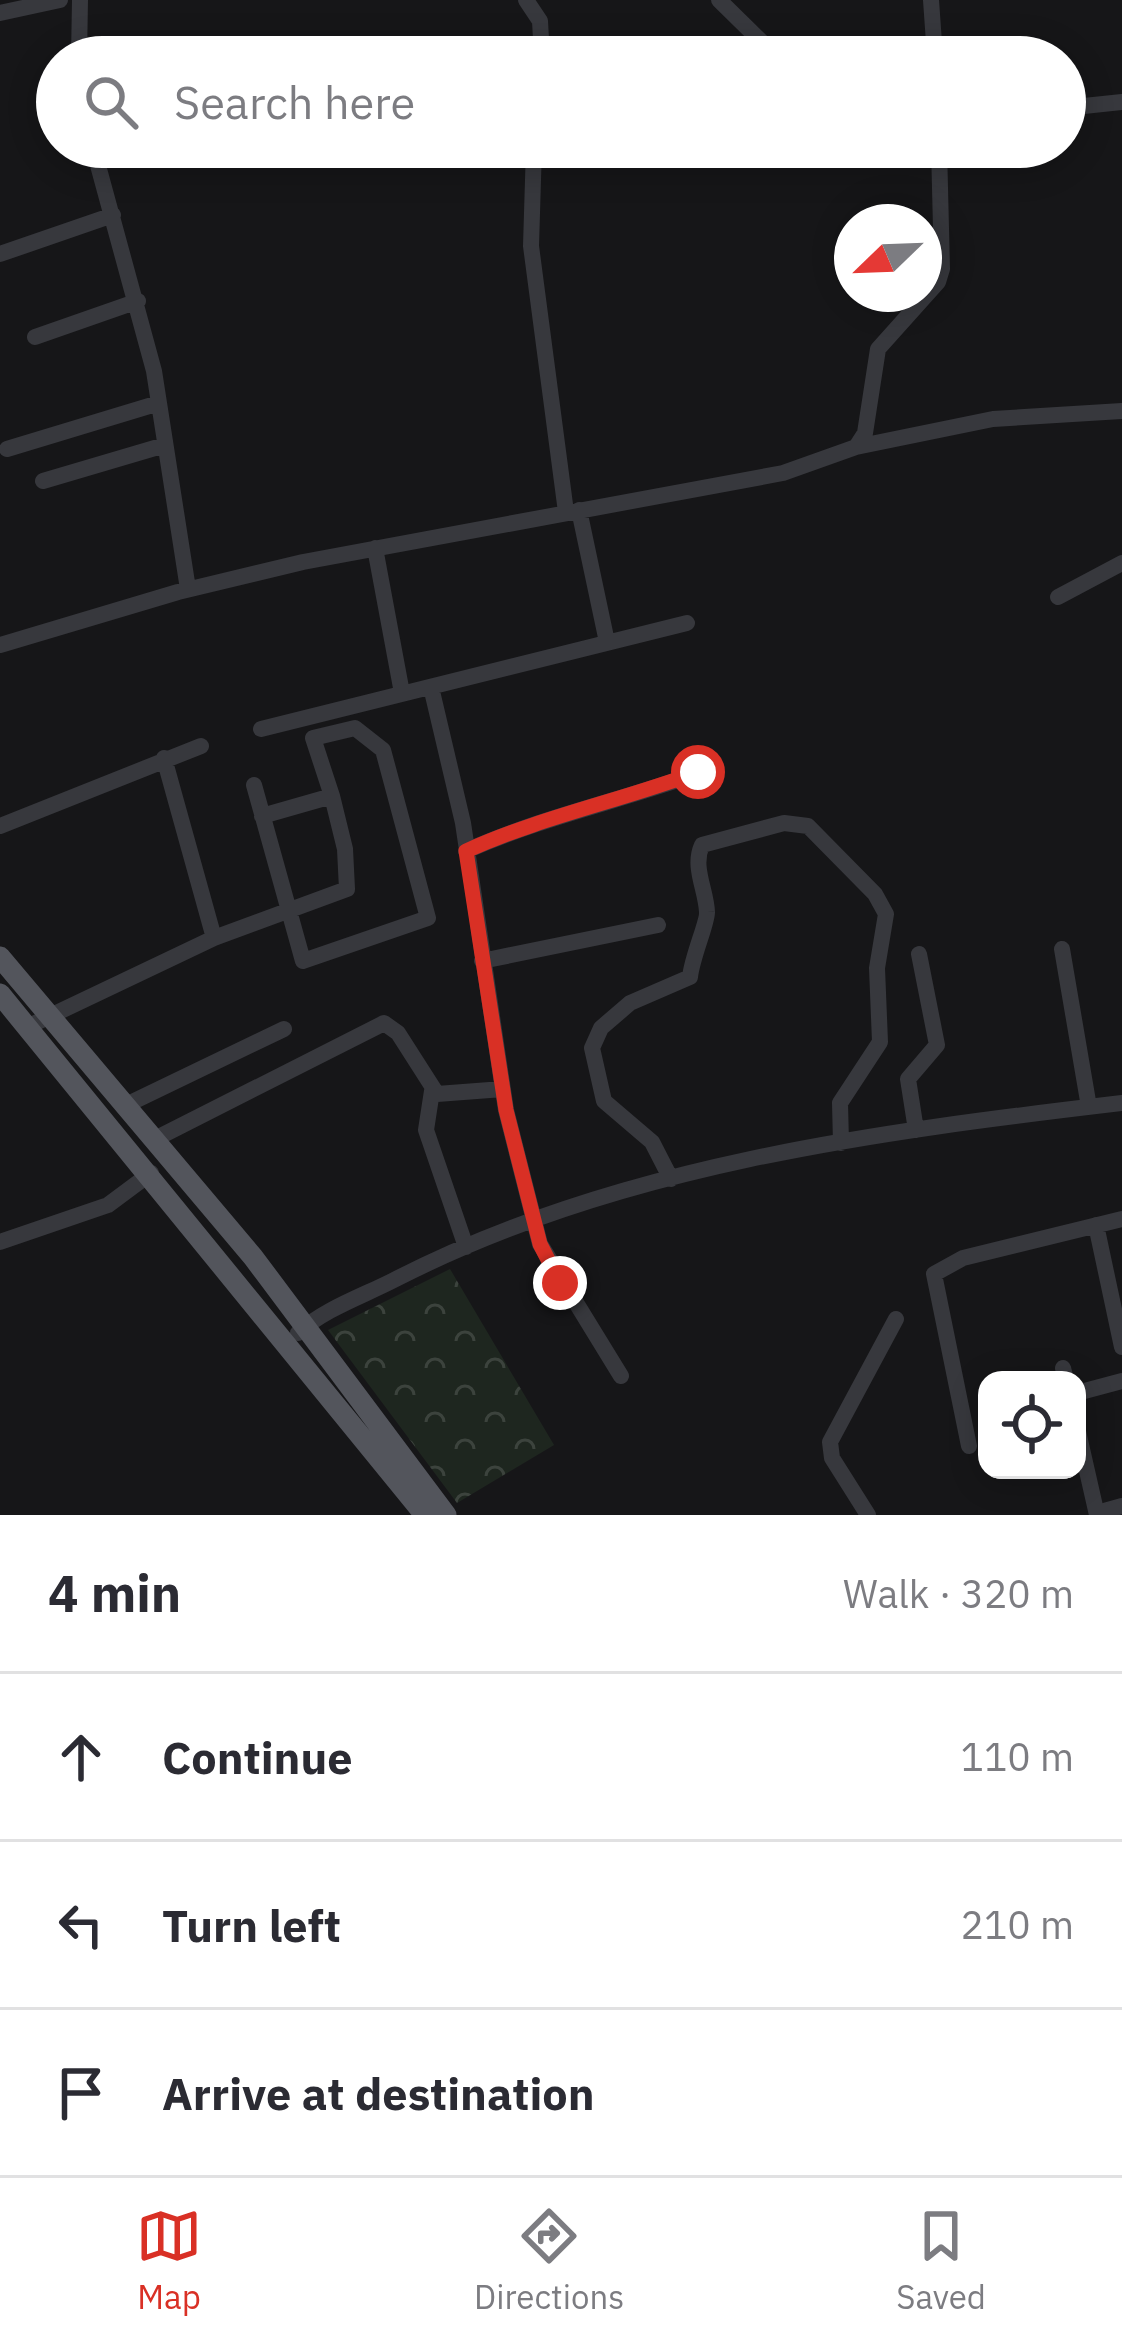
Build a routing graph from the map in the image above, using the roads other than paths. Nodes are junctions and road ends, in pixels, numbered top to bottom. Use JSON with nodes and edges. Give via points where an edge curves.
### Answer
{"nodes":[{"id":1,"x":60,"y":0,"type":"edge"},
{"id":2,"x":80,"y":0,"type":"edge"},
{"id":3,"x":719,"y":0,"type":"edge"},
{"id":4,"x":931,"y":0,"type":"edge"},
{"id":5,"x":528,"y":1,"type":"edge"},
{"id":6,"x":0,"y":13,"type":"edge"},
{"id":7,"x":79,"y":36,"type":"edge"},
{"id":8,"x":540,"y":36,"type":"edge"},
{"id":9,"x":756,"y":36,"type":"edge"},
{"id":10,"x":934,"y":36,"type":"edge"},
{"id":11,"x":1122,"y":102,"type":"edge"},
{"id":12,"x":1086,"y":106,"type":"edge"},
{"id":13,"x":99,"y":168,"type":"edge"},
{"id":14,"x":533,"y":168,"type":"edge"},
{"id":15,"x":940,"y":168,"type":"edge"},
{"id":16,"x":113,"y":215,"type":"junction"},
{"id":17,"x":0,"y":254,"type":"edge"},
{"id":18,"x":137,"y":302,"type":"junction"},
{"id":19,"x":34,"y":337,"type":"dead end"},
{"id":20,"x":159,"y":403,"type":"junction"},
{"id":21,"x":1122,"y":411,"type":"edge"},
{"id":22,"x":165,"y":445,"type":"junction"},
{"id":23,"x":856,"y":447,"type":"junction"},
{"id":24,"x":8,"y":449,"type":"dead end"},
{"id":25,"x":43,"y":481,"type":"dead end"},
{"id":26,"x":573,"y":511,"type":"junction"},
{"id":27,"x":375,"y":548,"type":"junction"},
{"id":28,"x":1122,"y":563,"type":"edge"},
{"id":29,"x":188,"y":590,"type":"junction"},
{"id":30,"x":1058,"y":597,"type":"dead end"},
{"id":31,"x":687,"y":623,"type":"dead end"},
{"id":32,"x":607,"y":642,"type":"junction"},
{"id":33,"x":0,"y":646,"type":"edge"},
{"id":34,"x":431,"y":687,"type":"junction"},
{"id":35,"x":402,"y":693,"type":"junction"},
{"id":36,"x":261,"y":729,"type":"dead end"},
{"id":37,"x":201,"y":746,"type":"dead end"},
{"id":38,"x":164,"y":758,"type":"junction"},
{"id":39,"x":698,"y":772,"type":"dead end"},
{"id":40,"x":254,"y":785,"type":"dead end"},
{"id":41,"x":332,"y":796,"type":"junction"},
{"id":42,"x":262,"y":816,"type":"junction"},
{"id":43,"x":0,"y":826,"type":"edge"},
{"id":44,"x":466,"y":851,"type":"junction"},
{"id":45,"x":289,"y":912,"type":"junction"},
{"id":46,"x":658,"y":925,"type":"dead end"},
{"id":47,"x":214,"y":938,"type":"junction"},
{"id":48,"x":1062,"y":949,"type":"dead end"},
{"id":49,"x":920,"y":954,"type":"dead end"},
{"id":50,"x":0,"y":957,"type":"edge"},
{"id":51,"x":482,"y":961,"type":"junction"},
{"id":52,"x":0,"y":994,"type":"edge"},
{"id":53,"x":36,"y":1020,"type":"junction"},
{"id":54,"x":284,"y":1028,"type":"dead end"},
{"id":55,"x":503,"y":1089,"type":"junction"},
{"id":56,"x":432,"y":1091,"type":"junction"},
{"id":57,"x":1122,"y":1103,"type":"edge"},
{"id":58,"x":124,"y":1106,"type":"junction"},
{"id":59,"x":1089,"y":1107,"type":"junction"},
{"id":60,"x":916,"y":1130,"type":"junction"},
{"id":61,"x":153,"y":1140,"type":"junction"},
{"id":62,"x":842,"y":1143,"type":"junction"},
{"id":63,"x":151,"y":1174,"type":"junction"},
{"id":64,"x":670,"y":1179,"type":"junction"},
{"id":65,"x":1122,"y":1219,"type":"edge"},
{"id":66,"x":535,"y":1221,"type":"junction"},
{"id":67,"x":1096,"y":1225,"type":"junction"},
{"id":68,"x":0,"y":1242,"type":"edge"},
{"id":69,"x":466,"y":1247,"type":"junction"},
{"id":70,"x":896,"y":1318,"type":"dead end"},
{"id":71,"x":307,"y":1325,"type":"junction"},
{"id":72,"x":287,"y":1343,"type":"junction"},
{"id":73,"x":1122,"y":1347,"type":"edge"},
{"id":74,"x":621,"y":1376,"type":"dead end"},
{"id":75,"x":1122,"y":1381,"type":"edge"},
{"id":76,"x":1086,"y":1391,"type":"edge"},
{"id":77,"x":969,"y":1446,"type":"dead end"},
{"id":78,"x":1086,"y":1466,"type":"edge"},
{"id":79,"x":1122,"y":1506,"type":"edge"},
{"id":80,"x":1097,"y":1514,"type":"edge"},
{"id":81,"x":424,"y":1515,"type":"edge"},
{"id":82,"x":446,"y":1515,"type":"edge"},
{"id":83,"x":868,"y":1515,"type":"edge"}],
"edges":[{"from":1,"to":6,"type":"street"},
{"from":2,"to":7,"type":"street"},
{"from":3,"to":9,"type":"street"},
{"from":4,"to":10,"type":"street"},
{"from":5,"to":8,"type":"street"},
{"from":11,"to":12,"type":"street"},
{"from":13,"to":16,"type":"street"},
{"from":14,"to":26,"type":"street","via":[[531,246]]},
{"from":15,"to":23,"type":"street","via":[[942,269],[878,349]]},
{"from":16,"to":17,"type":"street"},
{"from":16,"to":18,"type":"street"},
{"from":18,"to":19,"type":"street"},
{"from":18,"to":20,"type":"street"},
{"from":20,"to":22,"type":"street"},
{"from":20,"to":24,"type":"street"},
{"from":21,"to":23,"type":"street","via":[[993,418]]},
{"from":22,"to":25,"type":"street"},
{"from":22,"to":29,"type":"street"},
{"from":23,"to":26,"type":"street","via":[[783,473]]},
{"from":26,"to":27,"type":"street"},
{"from":26,"to":32,"type":"street"},
{"from":27,"to":29,"type":"street"},
{"from":27,"to":35,"type":"street"},
{"from":28,"to":30,"type":"street"},
{"from":29,"to":33,"type":"street"},
{"from":31,"to":32,"type":"street"},
{"from":32,"to":34,"type":"street"},
{"from":34,"to":35,"type":"street"},
{"from":34,"to":44,"type":"street"},
{"from":35,"to":36,"type":"street"},
{"from":37,"to":38,"type":"street"},
{"from":38,"to":43,"type":"street"},
{"from":38,"to":47,"type":"street"},
{"from":39,"to":44,"type":"street","via":[[543,818]]},
{"from":40,"to":42,"type":"street"},
{"from":41,"to":42,"type":"street"},
{"from":41,"to":45,"type":"street","via":[[349,886]]},
{"from":41,"to":45,"type":"street","via":[[313,738],[355,728],[383,750],[428,918],[303,962]]},
{"from":42,"to":45,"type":"street"},
{"from":44,"to":51,"type":"street"},
{"from":45,"to":47,"type":"street"},
{"from":46,"to":51,"type":"street"},
{"from":47,"to":53,"type":"street"},
{"from":48,"to":59,"type":"street"},
{"from":49,"to":60,"type":"street","via":[[937,1045],[908,1079]]},
{"from":50,"to":53,"type":"main road"},
{"from":51,"to":55,"type":"street"},
{"from":52,"to":53,"type":"main road"},
{"from":53,"to":58,"type":"main road"},
{"from":53,"to":63,"type":"main road"},
{"from":54,"to":58,"type":"street"},
{"from":55,"to":56,"type":"street"},
{"from":55,"to":66,"type":"street"},
{"from":56,"to":61,"type":"street","via":[[384,1023]]},
{"from":56,"to":69,"type":"street","via":[[426,1130]]},
{"from":57,"to":59,"type":"street"},
{"from":58,"to":61,"type":"main road"},
{"from":59,"to":60,"type":"street"},
{"from":60,"to":62,"type":"street"},
{"from":61,"to":71,"type":"main road"},
{"from":62,"to":64,"type":"street"},
{"from":62,"to":64,"type":"street","via":[[840,1103],[880,1042],[877,968],[886,914],[818,833],[784,823],[702,845],[697,860],[708,916],[690,976],[631,1003],[595,1038],[604,1101],[652,1142]]},
{"from":63,"to":68,"type":"street","via":[[108,1205]]},
{"from":63,"to":72,"type":"main road"},
{"from":64,"to":66,"type":"street"},
{"from":65,"to":67,"type":"street"},
{"from":66,"to":69,"type":"street"},
{"from":66,"to":74,"type":"street","via":[[550,1266]]},
{"from":67,"to":73,"type":"street"},
{"from":67,"to":77,"type":"street","via":[[963,1258],[934,1274]]},
{"from":69,"to":71,"type":"street"},
{"from":70,"to":83,"type":"street","via":[[830,1442]]},
{"from":71,"to":72,"type":"street"},
{"from":71,"to":82,"type":"main road"},
{"from":72,"to":81,"type":"main road"},
{"from":75,"to":76,"type":"street"},
{"from":78,"to":80,"type":"street"},
{"from":79,"to":80,"type":"street"}]}
